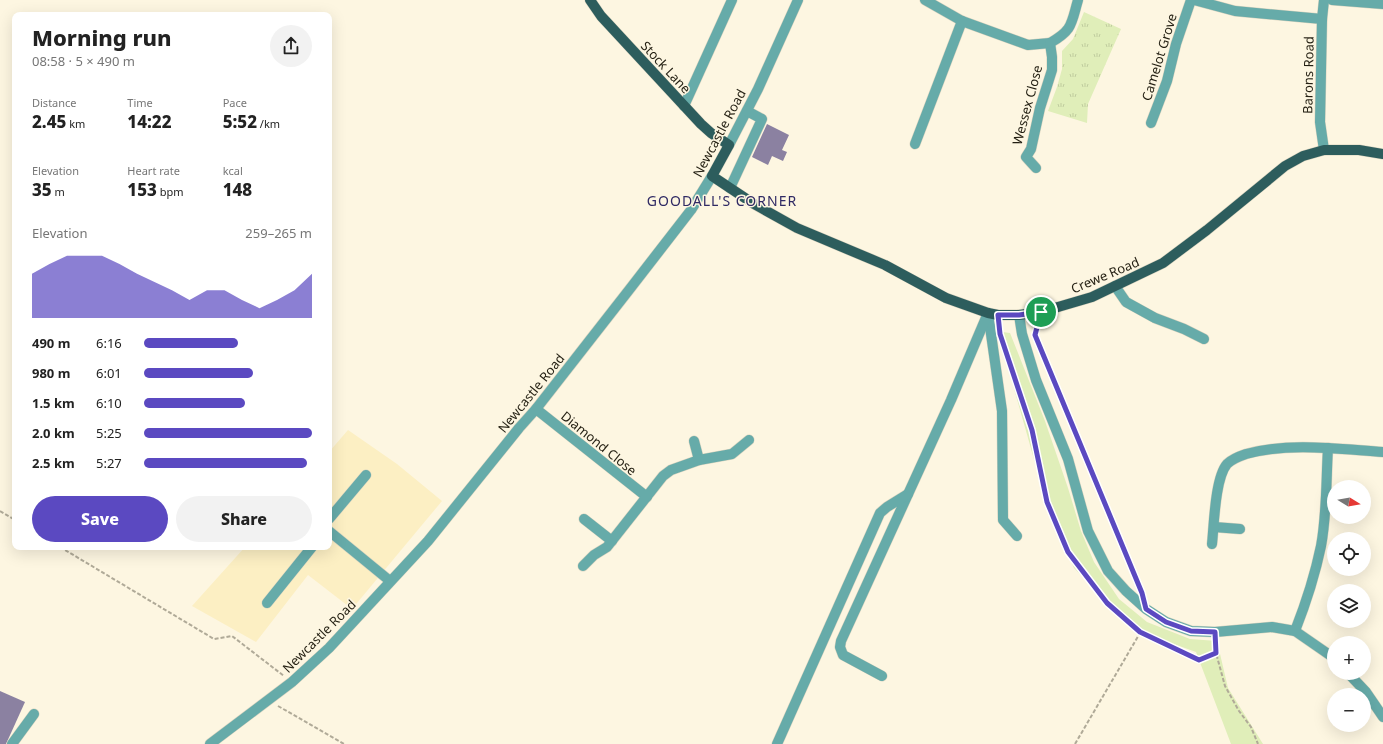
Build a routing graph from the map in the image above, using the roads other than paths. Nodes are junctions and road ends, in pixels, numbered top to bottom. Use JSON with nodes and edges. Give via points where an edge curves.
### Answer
{"nodes":[{"id":1,"x":590,"y":0,"type":"edge"},
{"id":2,"x":732,"y":0,"type":"edge"},
{"id":3,"x":798,"y":0,"type":"edge"},
{"id":4,"x":925,"y":0,"type":"edge"},
{"id":5,"x":1078,"y":0,"type":"edge"},
{"id":6,"x":1192,"y":0,"type":"edge"},
{"id":7,"x":1324,"y":0,"type":"edge"},
{"id":8,"x":1332,"y":0,"type":"edge"},
{"id":9,"x":1383,"y":4,"type":"edge"},
{"id":10,"x":1322,"y":18,"type":"junction"},
{"id":11,"x":962,"y":21,"type":"junction"},
{"id":12,"x":1050,"y":43,"type":"junction"},
{"id":13,"x":684,"y":106,"type":"junction"},
{"id":14,"x":747,"y":111,"type":"junction"},
{"id":15,"x":1151,"y":123,"type":"dead end"},
{"id":16,"x":915,"y":144,"type":"dead end"},
{"id":17,"x":729,"y":145,"type":"junction"},
{"id":18,"x":1324,"y":150,"type":"junction"},
{"id":19,"x":1383,"y":154,"type":"edge"},
{"id":20,"x":1036,"y":168,"type":"dead end"},
{"id":21,"x":712,"y":176,"type":"junction"},
{"id":22,"x":730,"y":188,"type":"junction"},
{"id":23,"x":1115,"y":286,"type":"junction"},
{"id":24,"x":988,"y":313,"type":"junction"},
{"id":25,"x":1019,"y":315,"type":"junction"},
{"id":26,"x":1204,"y":340,"type":"dead end"},
{"id":27,"x":536,"y":409,"type":"junction"},
{"id":28,"x":749,"y":440,"type":"dead end"},
{"id":29,"x":694,"y":441,"type":"dead end"},
{"id":30,"x":1328,"y":448,"type":"junction"},
{"id":31,"x":1383,"y":452,"type":"edge"},
{"id":32,"x":699,"y":460,"type":"junction"},
{"id":33,"x":366,"y":476,"type":"dead end"},
{"id":34,"x":908,"y":494,"type":"junction"},
{"id":35,"x":647,"y":497,"type":"junction"},
{"id":36,"x":332,"y":516,"type":"edge"},
{"id":37,"x":584,"y":519,"type":"dead end"},
{"id":38,"x":1214,"y":527,"type":"junction"},
{"id":39,"x":1240,"y":529,"type":"dead end"},
{"id":40,"x":332,"y":533,"type":"edge"},
{"id":41,"x":1017,"y":536,"type":"dead end"},
{"id":42,"x":609,"y":544,"type":"junction"},
{"id":43,"x":1212,"y":544,"type":"dead end"},
{"id":44,"x":310,"y":550,"type":"edge"},
{"id":45,"x":583,"y":566,"type":"dead end"},
{"id":46,"x":390,"y":581,"type":"junction"},
{"id":47,"x":267,"y":603,"type":"dead end"},
{"id":48,"x":1295,"y":631,"type":"junction"},
{"id":49,"x":1327,"y":653,"type":"edge"},
{"id":50,"x":882,"y":676,"type":"dead end"},
{"id":51,"x":1355,"y":680,"type":"edge"},
{"id":52,"x":34,"y":714,"type":"dead end"},
{"id":53,"x":1383,"y":717,"type":"edge"},
{"id":54,"x":12,"y":744,"type":"edge"},
{"id":55,"x":210,"y":744,"type":"edge"},
{"id":56,"x":777,"y":744,"type":"edge"}],
"edges":[{"from":1,"to":13,"type":"main road","name":"Stock Lane","via":[[601,16]]},
{"from":2,"to":13,"type":"street"},
{"from":3,"to":14,"type":"street","name":"Newcastle Road"},
{"from":4,"to":11,"type":"street","name":"Wessex Close"},
{"from":5,"to":12,"type":"street","name":"Wessex Close","via":[[1069,28],[1063,36]]},
{"from":6,"to":10,"type":"street","via":[[1235,11]]},
{"from":6,"to":15,"type":"street","name":"Camelot Grove"},
{"from":7,"to":10,"type":"street","name":"Barons Road"},
{"from":8,"to":9,"type":"street"},
{"from":10,"to":18,"type":"street","name":"Barons Road","via":[[1320,122]]},
{"from":11,"to":12,"type":"street","name":"Wessex Close","via":[[1028,45]]},
{"from":11,"to":16,"type":"street"},
{"from":12,"to":20,"type":"street","name":"Wessex Close","via":[[1052,70],[1031,149],[1026,158]]},
{"from":13,"to":17,"type":"main road","name":"Stock Lane","via":[[711,133]]},
{"from":14,"to":17,"type":"street","name":"Newcastle Road"},
{"from":14,"to":22,"type":"street","via":[[762,119]]},
{"from":17,"to":21,"type":"main road","name":"Newcastle Road"},
{"from":18,"to":19,"type":"main road","name":"Crewe Road","via":[[1359,150]]},
{"from":18,"to":23,"type":"main road","name":"Crewe Road","via":[[1303,156],[1285,166],[1163,263]]},
{"from":21,"to":22,"type":"main road","name":"Crewe Road"},
{"from":21,"to":27,"type":"street","name":"Newcastle Road","via":[[670,238]]},
{"from":22,"to":24,"type":"main road","name":"Crewe Road","via":[[797,228],[885,266],[946,298]]},
{"from":23,"to":25,"type":"main road","name":"Crewe Road","via":[[1092,297],[1041,312]]},
{"from":23,"to":26,"type":"street","via":[[1126,302]]},
{"from":24,"to":25,"type":"main road","name":"Crewe Road"},
{"from":24,"to":34,"type":"street"},
{"from":24,"to":41,"type":"street","via":[[1002,411],[1003,520]]},
{"from":25,"to":48,"type":"street","via":[[1036,380],[1068,459],[1088,531],[1108,571],[1146,609],[1166,622],[1191,631],[1215,632],[1272,626]]},
{"from":27,"to":35,"type":"street","name":"Diamond Close"},
{"from":27,"to":46,"type":"street","name":"Newcastle Road","via":[[428,541]]},
{"from":28,"to":32,"type":"street","via":[[732,454]]},
{"from":29,"to":32,"type":"street"},
{"from":30,"to":31,"type":"street"},
{"from":30,"to":38,"type":"street","via":[[1292,447],[1265,450],[1238,457],[1227,463],[1221,475],[1216,498]]},
{"from":30,"to":48,"type":"street","via":[[1325,519],[1321,545],[1310,590]]},
{"from":32,"to":35,"type":"street","via":[[663,476]]},
{"from":33,"to":36,"type":"street"},
{"from":34,"to":50,"type":"street","via":[[840,647],[842,654]]},
{"from":34,"to":56,"type":"street","via":[[880,513]]},
{"from":35,"to":42,"type":"street"},
{"from":37,"to":42,"type":"street"},
{"from":38,"to":39,"type":"street"},
{"from":38,"to":43,"type":"street"},
{"from":40,"to":46,"type":"street"},
{"from":42,"to":45,"type":"street"},
{"from":44,"to":47,"type":"street"},
{"from":46,"to":55,"type":"street","name":"Newcastle Road","via":[[329,648],[292,682]]},
{"from":48,"to":49,"type":"street"},
{"from":51,"to":53,"type":"street"},
{"from":52,"to":54,"type":"street"}]}
